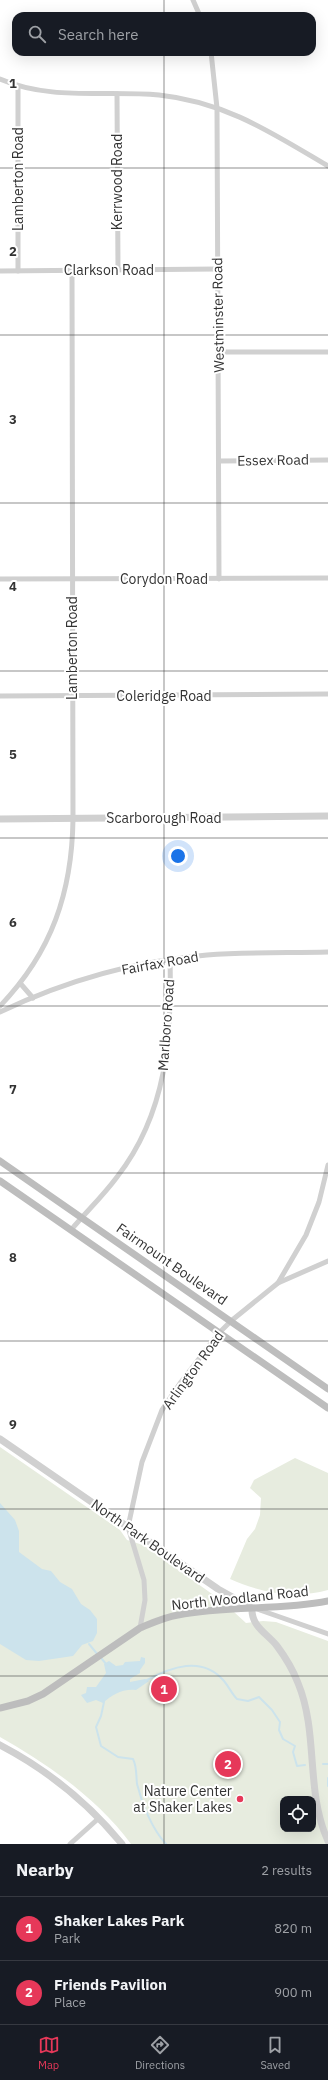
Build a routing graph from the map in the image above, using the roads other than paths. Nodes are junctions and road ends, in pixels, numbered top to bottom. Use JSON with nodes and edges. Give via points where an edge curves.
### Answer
{"nodes":[{"id":1,"x":193,"y":0,"type":"edge"},
{"id":2,"x":198,"y":12,"type":"edge"},
{"id":3,"x":211,"y":56,"type":"edge"},
{"id":4,"x":0,"y":79,"type":"edge"},
{"id":5,"x":18,"y":86,"type":"junction"},
{"id":6,"x":117,"y":94,"type":"junction"},
{"id":7,"x":217,"y":108,"type":"junction"},
{"id":8,"x":328,"y":166,"type":"edge"},
{"id":9,"x":217,"y":269,"type":"junction"},
{"id":10,"x":72,"y":270,"type":"junction"},
{"id":11,"x":118,"y":270,"type":"junction"},
{"id":12,"x":0,"y":271,"type":"edge"},
{"id":13,"x":18,"y":271,"type":"junction"},
{"id":14,"x":219,"y":352,"type":"junction"},
{"id":15,"x":328,"y":352,"type":"edge"},
{"id":16,"x":328,"y":460,"type":"edge"},
{"id":17,"x":219,"y":461,"type":"junction"},
{"id":18,"x":72,"y":578,"type":"junction"},
{"id":19,"x":328,"y":578,"type":"edge"},
{"id":20,"x":0,"y":579,"type":"edge"},
{"id":21,"x":219,"y":579,"type":"junction"},
{"id":22,"x":328,"y":694,"type":"edge"},
{"id":23,"x":0,"y":696,"type":"edge"},
{"id":24,"x":72,"y":696,"type":"junction"},
{"id":25,"x":328,"y":816,"type":"edge"},
{"id":26,"x":73,"y":818,"type":"junction"},
{"id":27,"x":0,"y":819,"type":"edge"},
{"id":28,"x":328,"y":952,"type":"edge"},
{"id":29,"x":170,"y":960,"type":"junction"},
{"id":30,"x":20,"y":984,"type":"junction"},
{"id":31,"x":33,"y":998,"type":"junction"},
{"id":32,"x":0,"y":1006,"type":"edge"},
{"id":33,"x":0,"y":1012,"type":"edge"},
{"id":34,"x":0,"y":1161,"type":"edge"},
{"id":35,"x":328,"y":1165,"type":"edge"},
{"id":36,"x":0,"y":1181,"type":"edge"},
{"id":37,"x":81,"y":1218,"type":"junction"},
{"id":38,"x":71,"y":1230,"type":"junction"},
{"id":39,"x":328,"y":1261,"type":"edge"},
{"id":40,"x":278,"y":1283,"type":"junction"},
{"id":41,"x":230,"y":1321,"type":"junction"},
{"id":42,"x":219,"y":1333,"type":"junction"},
{"id":43,"x":328,"y":1389,"type":"edge"},
{"id":44,"x":328,"y":1408,"type":"edge"},
{"id":45,"x":0,"y":1439,"type":"edge"},
{"id":46,"x":128,"y":1527,"type":"junction"},
{"id":47,"x":328,"y":1601,"type":"edge"},
{"id":48,"x":252,"y":1608,"type":"junction"},
{"id":49,"x":140,"y":1628,"type":"junction"},
{"id":50,"x":328,"y":1634,"type":"edge"},
{"id":51,"x":0,"y":1708,"type":"edge"},
{"id":52,"x":0,"y":1745,"type":"edge"},
{"id":53,"x":99,"y":1818,"type":"junction"},
{"id":54,"x":328,"y":1841,"type":"edge"},
{"id":55,"x":70,"y":1844,"type":"edge"},
{"id":56,"x":122,"y":1844,"type":"edge"}],
"edges":[{"from":1,"to":2,"type":"street"},
{"from":3,"to":7,"type":"street","name":"Westminster Road"},
{"from":4,"to":5,"type":"street"},
{"from":5,"to":6,"type":"street","via":[[48,92]]},
{"from":5,"to":13,"type":"street","name":"Lamberton Road"},
{"from":6,"to":7,"type":"street","via":[[168,97]]},
{"from":6,"to":11,"type":"street","name":"Kerrwood Road"},
{"from":7,"to":8,"type":"street","via":[[264,128]]},
{"from":7,"to":9,"type":"street","name":"Westminster Road"},
{"from":9,"to":11,"type":"street","name":"Clarkson Road"},
{"from":9,"to":14,"type":"street","name":"Westminster Road"},
{"from":10,"to":11,"type":"street","name":"Clarkson Road"},
{"from":10,"to":13,"type":"street","name":"Clarkson Road"},
{"from":10,"to":18,"type":"street","name":"Lamberton Road"},
{"from":12,"to":13,"type":"street","name":"Clarkson Road"},
{"from":14,"to":15,"type":"street"},
{"from":14,"to":17,"type":"street","name":"Westminster Road"},
{"from":16,"to":17,"type":"street","name":"Essex Road"},
{"from":17,"to":21,"type":"street","name":"Westminster Road"},
{"from":18,"to":20,"type":"street","name":"Corydon Road"},
{"from":18,"to":21,"type":"street","name":"Corydon Road"},
{"from":18,"to":24,"type":"street","name":"Lamberton Road"},
{"from":19,"to":21,"type":"street","name":"Corydon Road"},
{"from":22,"to":24,"type":"street","name":"Coleridge Road"},
{"from":23,"to":24,"type":"street","name":"Coleridge Road"},
{"from":24,"to":26,"type":"street","name":"Lamberton Road"},
{"from":25,"to":26,"type":"street","name":"Scarborough Road"},
{"from":26,"to":27,"type":"street","name":"Scarborough Road"},
{"from":26,"to":30,"type":"street","name":"Lamberton Road","via":[[70,868],[60,910],[51,932]]},
{"from":28,"to":29,"type":"street","name":"Fairfax Road","via":[[207,955]]},
{"from":29,"to":31,"type":"street","name":"Fairfax Road","via":[[95,976]]},
{"from":29,"to":37,"type":"street","name":"Marlboro Road","via":[[168,1047],[159,1096],[141,1140],[118,1177]]},
{"from":30,"to":31,"type":"street"},
{"from":30,"to":32,"type":"street","name":"Lamberton Road"},
{"from":31,"to":33,"type":"street","name":"Fairfax Road"},
{"from":34,"to":37,"type":"main road","name":"Fairmount Boulevard"},
{"from":35,"to":40,"type":"street","name":"Arlington Road","via":[[319,1202],[306,1234]]},
{"from":36,"to":38,"type":"main road","name":"Fairmount Boulevard"},
{"from":37,"to":38,"type":"street","name":"Marlboro Road"},
{"from":37,"to":41,"type":"main road","name":"Fairmount Boulevard"},
{"from":38,"to":42,"type":"main road","name":"Fairmount Boulevard"},
{"from":39,"to":40,"type":"street"},
{"from":40,"to":41,"type":"street","name":"Arlington Road"},
{"from":41,"to":42,"type":"street","name":"Arlington Road"},
{"from":41,"to":43,"type":"main road","name":"Fairmount Boulevard"},
{"from":42,"to":44,"type":"main road","name":"Fairmount Boulevard"},
{"from":42,"to":46,"type":"street","name":"Arlington Road","via":[[162,1410],[142,1462]]},
{"from":45,"to":46,"type":"street","name":"North Park Boulevard"},
{"from":46,"to":48,"type":"street","name":"North Park Boulevard","via":[[218,1589]]},
{"from":46,"to":49,"type":"street","name":"Arlington Road","via":[[144,1580],[145,1600]]},
{"from":47,"to":48,"type":"main road","name":"North Woodland Road"},
{"from":48,"to":49,"type":"main road","name":"North Woodland Road","via":[[178,1615]]},
{"from":48,"to":50,"type":"street","name":"North Park Boulevard"},
{"from":48,"to":54,"type":"street","via":[[256,1626],[286,1658],[307,1706],[319,1814]]},
{"from":49,"to":51,"type":"main road","name":"North Woodland Road","via":[[42,1694],[28,1701]]},
{"from":52,"to":53,"type":"street","via":[[41,1771]]},
{"from":53,"to":55,"type":"street"},
{"from":53,"to":56,"type":"street"}]}
